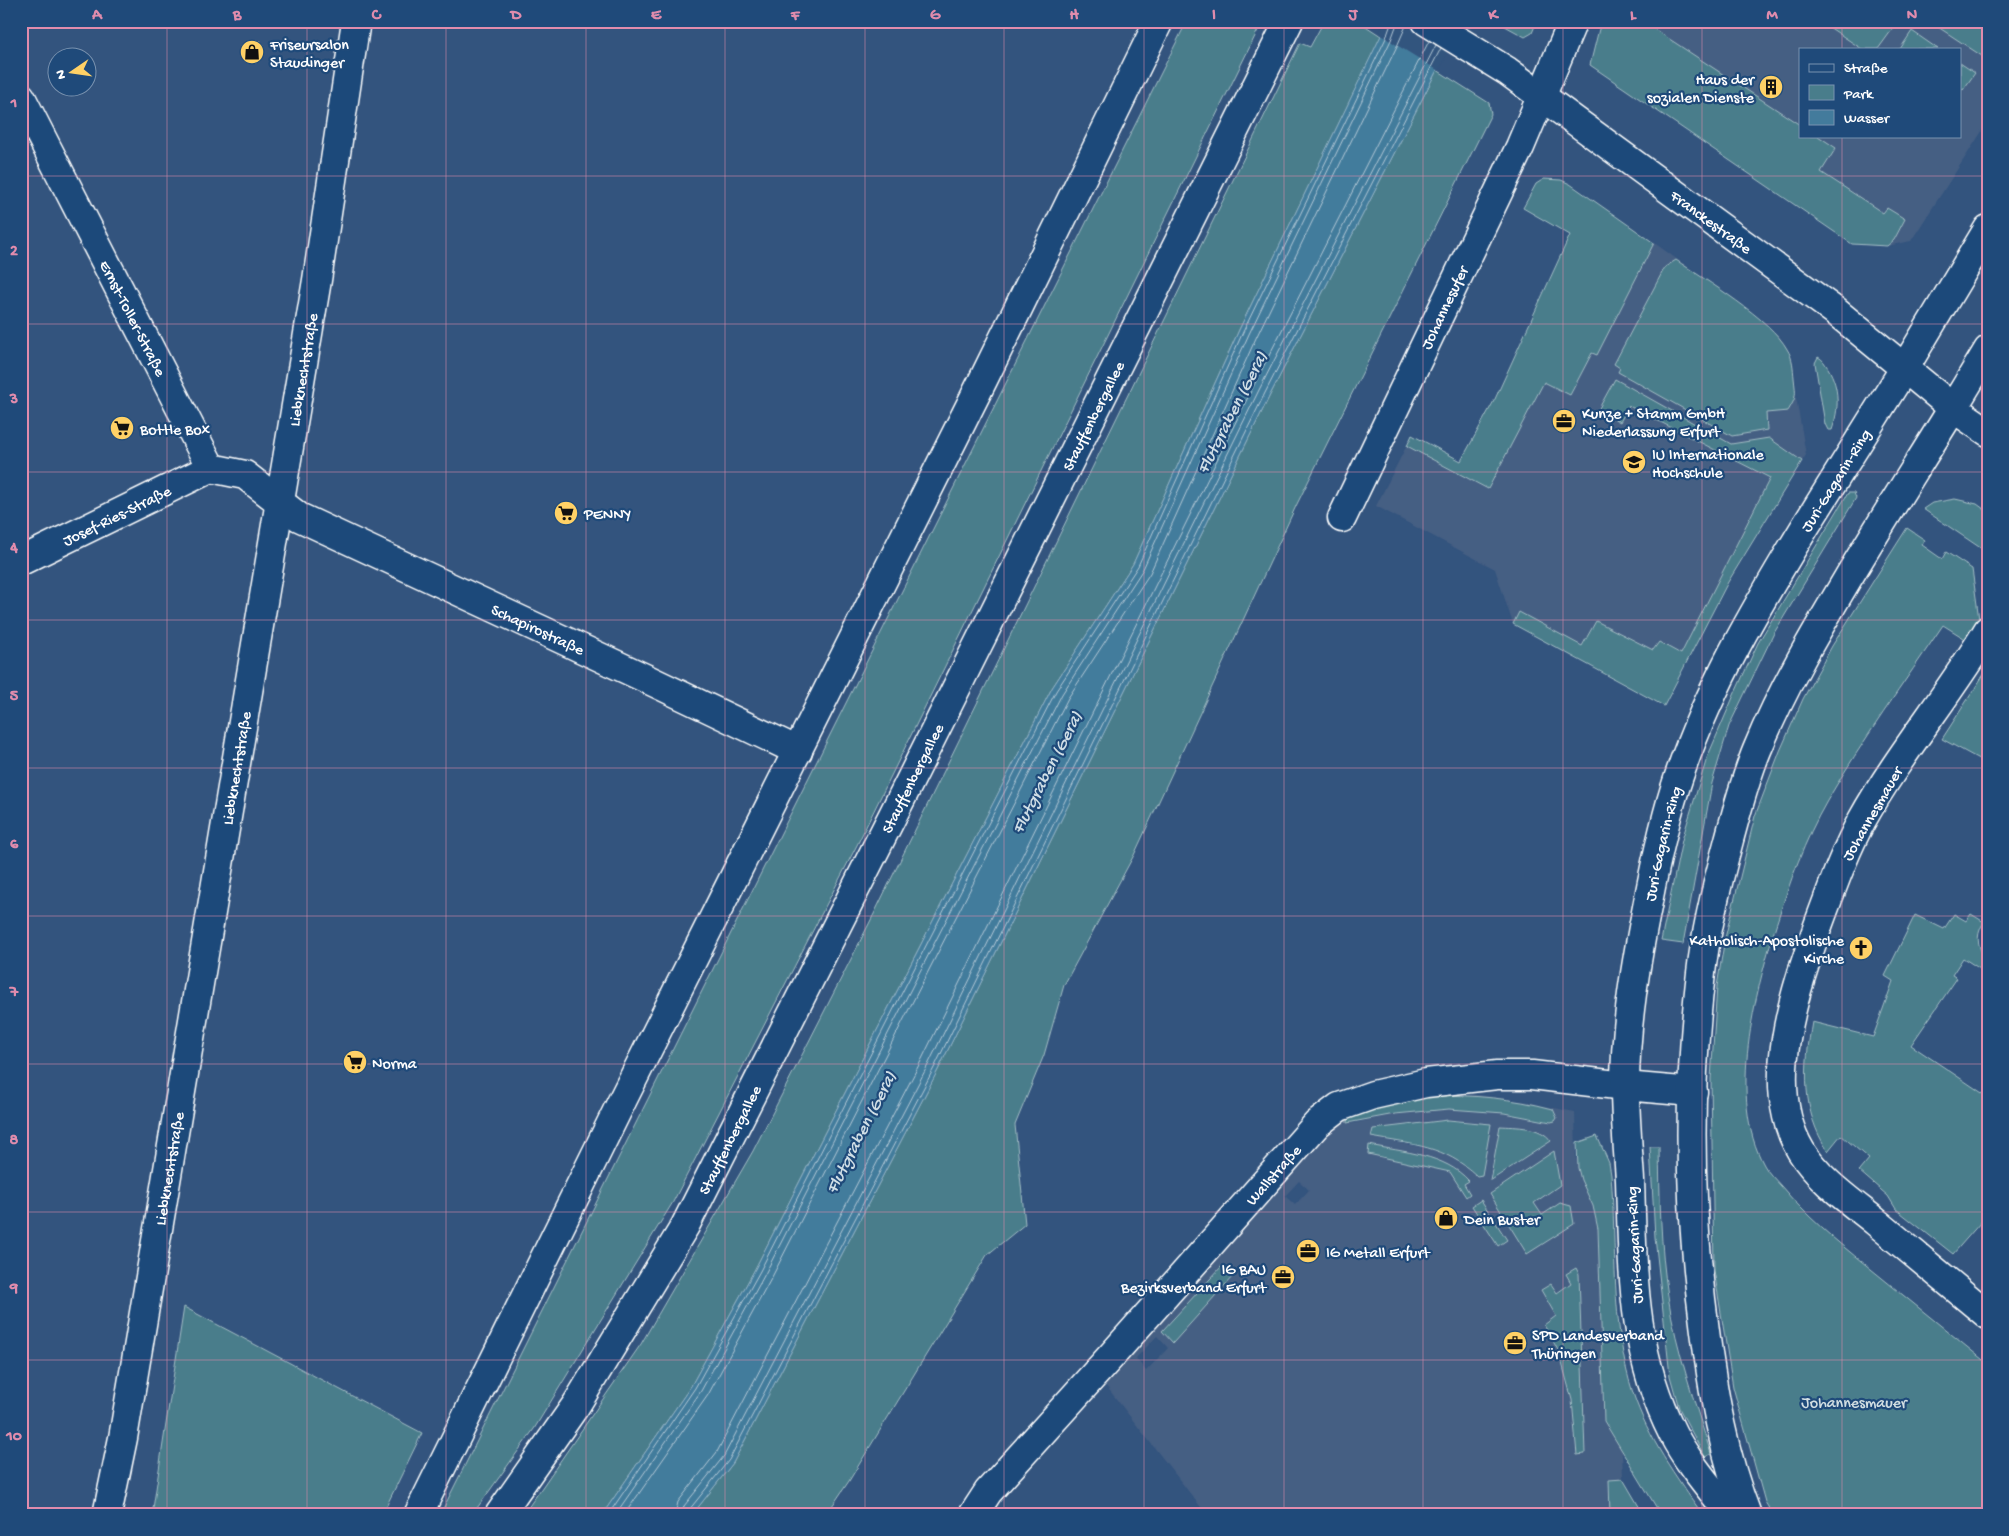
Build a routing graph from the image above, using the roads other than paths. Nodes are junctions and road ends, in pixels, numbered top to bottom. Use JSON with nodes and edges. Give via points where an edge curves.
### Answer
{"nodes":[{"id":1,"x":356,"y":21,"type":"edge"},
{"id":2,"x":1158,"y":21,"type":"edge"},
{"id":3,"x":1289,"y":21,"type":"edge"},
{"id":4,"x":1426,"y":21,"type":"edge"},
{"id":5,"x":1573,"y":21,"type":"edge"},
{"id":6,"x":1542,"y":96,"type":"junction"},
{"id":7,"x":21,"y":98,"type":"edge"},
{"id":8,"x":1988,"y":229,"type":"edge"},
{"id":9,"x":1988,"y":350,"type":"edge"},
{"id":10,"x":1904,"y":369,"type":"junction"},
{"id":11,"x":1953,"y":408,"type":"junction"},
{"id":12,"x":1988,"y":432,"type":"edge"},
{"id":13,"x":211,"y":468,"type":"junction"},
{"id":14,"x":280,"y":502,"type":"junction"},
{"id":15,"x":1342,"y":518,"type":"dead end"},
{"id":16,"x":21,"y":561,"type":"edge"},
{"id":17,"x":1988,"y":630,"type":"edge"},
{"id":18,"x":798,"y":751,"type":"junction"},
{"id":19,"x":1625,"y":1086,"type":"junction"},
{"id":20,"x":1694,"y":1092,"type":"junction"},
{"id":21,"x":1988,"y":1315,"type":"edge"},
{"id":22,"x":107,"y":1515,"type":"edge"},
{"id":23,"x":418,"y":1515,"type":"edge"},
{"id":24,"x":498,"y":1515,"type":"edge"},
{"id":25,"x":973,"y":1515,"type":"edge"},
{"id":26,"x":1731,"y":1515,"type":"edge"},
{"id":27,"x":1747,"y":1515,"type":"edge"}],
"edges":[{"from":1,"to":14,"type":"street","name":"Liebknechtstraße"},
{"from":2,"to":18,"type":"street"},
{"from":3,"to":24,"type":"street","name":"Stauffenbergallee","via":[[685,1226],[576,1405]]},
{"from":4,"to":6,"type":"street","name":"Franckestraße"},
{"from":5,"to":6,"type":"street","name":"Johannesufer"},
{"from":6,"to":10,"type":"street","name":"Franckestraße","via":[[1835,311]]},
{"from":6,"to":15,"type":"street","name":"Johannesufer"},
{"from":7,"to":13,"type":"street","name":"Ernst-Toller-Straße"},
{"from":8,"to":10,"type":"street","name":"Juri-Gagarin-Ring"},
{"from":9,"to":11,"type":"street"},
{"from":10,"to":11,"type":"street","name":"Franckestraße"},
{"from":10,"to":19,"type":"street","name":"Juri-Gagarin-Ring","via":[[1760,601],[1692,740],[1670,808],[1641,936],[1629,1023]]},
{"from":11,"to":12,"type":"street","name":"Franckestraße"},
{"from":11,"to":20,"type":"street","via":[[1805,650],[1779,698],[1756,753],[1738,806],[1712,910],[1701,971]]},
{"from":13,"to":14,"type":"street","via":[[245,475]]},
{"from":13,"to":16,"type":"street","name":"Josef-Ries-Straße"},
{"from":14,"to":18,"type":"street","name":"Schapirostraße","via":[[299,517]]},
{"from":14,"to":22,"type":"street","name":"Liebknechtstraße","via":[[128,1409]]},
{"from":17,"to":21,"type":"street","name":"Johannesmauer","via":[[1862,820],[1838,871],[1800,978],[1784,1064],[1784,1097],[1792,1133],[1813,1167]]},
{"from":18,"to":23,"type":"street"},
{"from":19,"to":20,"type":"street","name":"Wallstraße"},
{"from":19,"to":25,"type":"street","name":"Wallstraße","via":[[1532,1074],[1455,1079],[1372,1095],[1328,1114],[988,1492]]},
{"from":19,"to":26,"type":"street","name":"Juri-Gagarin-Ring","via":[[1632,1254],[1642,1352],[1674,1436]]},
{"from":20,"to":27,"type":"street","via":[[1692,1186],[1699,1285],[1718,1410]]}]}
